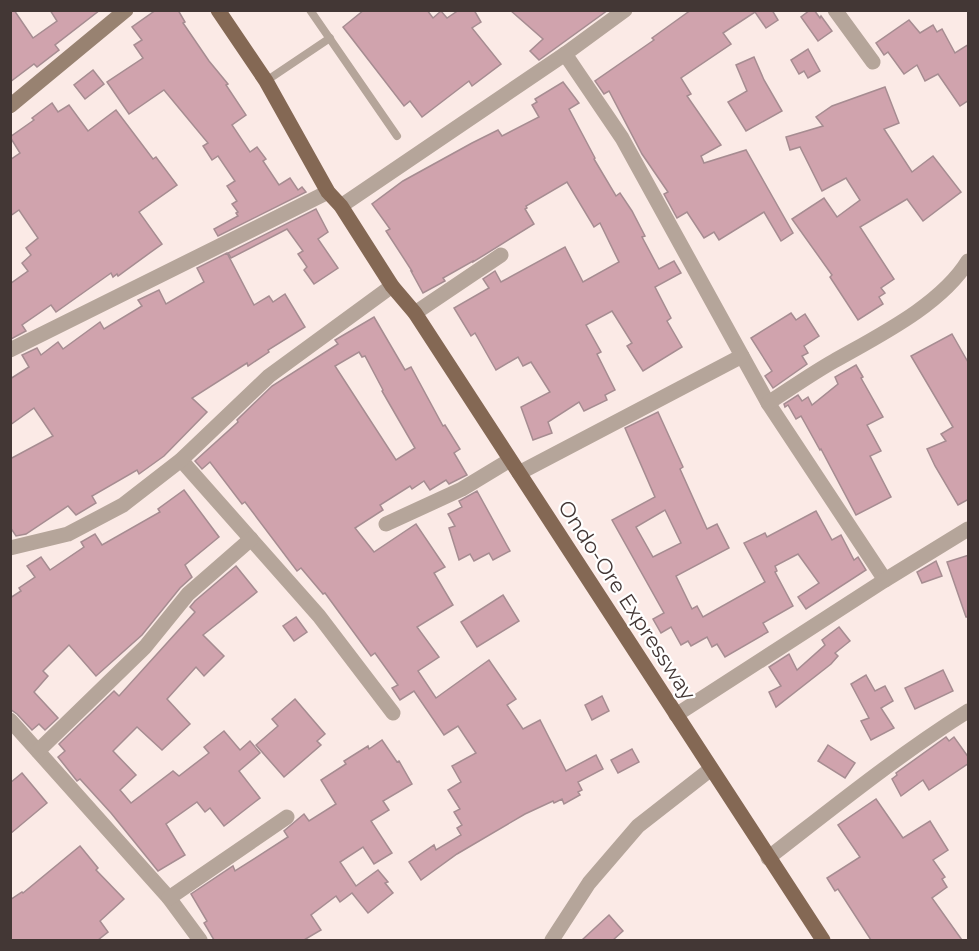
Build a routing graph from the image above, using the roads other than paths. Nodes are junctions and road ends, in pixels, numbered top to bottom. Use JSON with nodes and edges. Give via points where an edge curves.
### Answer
{"nodes":[{"id":1,"x":126,"y":10,"type":"edge"},
{"id":2,"x":218,"y":10,"type":"edge"},
{"id":3,"x":310,"y":10,"type":"edge"},
{"id":4,"x":625,"y":10,"type":"edge"},
{"id":5,"x":836,"y":10,"type":"edge"},
{"id":6,"x":330,"y":38,"type":"junction"},
{"id":7,"x":565,"y":54,"type":"junction"},
{"id":8,"x":873,"y":62,"type":"dead end"},
{"id":9,"x":266,"y":81,"type":"junction"},
{"id":10,"x":12,"y":100,"type":"edge"},
{"id":11,"x":397,"y":136,"type":"dead end"},
{"id":12,"x":328,"y":192,"type":"junction"},
{"id":13,"x":341,"y":206,"type":"junction"},
{"id":14,"x":501,"y":255,"type":"dead end"},
{"id":15,"x":969,"y":261,"type":"edge"},
{"id":16,"x":392,"y":286,"type":"junction"},
{"id":17,"x":415,"y":313,"type":"junction"},
{"id":18,"x":10,"y":350,"type":"edge"},
{"id":19,"x":742,"y":356,"type":"junction"},
{"id":20,"x":768,"y":403,"type":"junction"},
{"id":21,"x":181,"y":460,"type":"junction"},
{"id":22,"x":515,"y":466,"type":"junction"},
{"id":23,"x":386,"y":524,"type":"dead end"},
{"id":24,"x":969,"y":530,"type":"edge"},
{"id":25,"x":251,"y":539,"type":"junction"},
{"id":26,"x":10,"y":548,"type":"edge"},
{"id":27,"x":885,"y":580,"type":"junction"},
{"id":28,"x":969,"y":711,"type":"edge"},
{"id":29,"x":393,"y":713,"type":"dead end"},
{"id":30,"x":676,"y":715,"type":"junction"},
{"id":31,"x":10,"y":720,"type":"edge"},
{"id":32,"x":38,"y":751,"type":"junction"},
{"id":33,"x":711,"y":769,"type":"junction"},
{"id":34,"x":287,"y":817,"type":"dead end"},
{"id":35,"x":768,"y":858,"type":"junction"},
{"id":36,"x":169,"y":898,"type":"junction"},
{"id":37,"x":200,"y":940,"type":"edge"},
{"id":38,"x":552,"y":940,"type":"edge"},
{"id":39,"x":822,"y":940,"type":"edge"}],
"edges":[{"from":1,"to":10,"type":"street"},
{"from":2,"to":9,"type":"main road","name":"Ondo-Ore Expressway"},
{"from":3,"to":6,"type":"lane"},
{"from":4,"to":7,"type":"street"},
{"from":5,"to":8,"type":"street"},
{"from":6,"to":9,"type":"lane"},
{"from":6,"to":11,"type":"lane"},
{"from":7,"to":13,"type":"street"},
{"from":7,"to":19,"type":"street","via":[[622,138]]},
{"from":9,"to":12,"type":"main road","name":"Ondo-Ore Expressway"},
{"from":12,"to":13,"type":"main road","name":"Ondo-Ore Expressway"},
{"from":12,"to":18,"type":"street"},
{"from":13,"to":16,"type":"main road","name":"Ondo-Ore Expressway"},
{"from":14,"to":17,"type":"street"},
{"from":15,"to":20,"type":"street","via":[[936,296],[894,329],[831,362]]},
{"from":16,"to":17,"type":"main road","name":"Ondo-Ore Expressway"},
{"from":16,"to":21,"type":"street","via":[[269,376]]},
{"from":17,"to":22,"type":"main road","name":"Ondo-Ore Expressway"},
{"from":19,"to":20,"type":"street"},
{"from":19,"to":22,"type":"street"},
{"from":20,"to":27,"type":"street"},
{"from":21,"to":25,"type":"street"},
{"from":21,"to":26,"type":"street","via":[[123,506],[68,534]]},
{"from":22,"to":23,"type":"street"},
{"from":22,"to":30,"type":"main road","name":"Ondo-Ore Expressway"},
{"from":24,"to":27,"type":"street"},
{"from":25,"to":29,"type":"street","via":[[319,616]]},
{"from":25,"to":32,"type":"street","via":[[188,594],[145,647]]},
{"from":27,"to":30,"type":"street"},
{"from":28,"to":35,"type":"street","via":[[885,767]]},
{"from":30,"to":33,"type":"main road","name":"Ondo-Ore Expressway"},
{"from":31,"to":32,"type":"street"},
{"from":32,"to":36,"type":"street"},
{"from":33,"to":35,"type":"main road","name":"Ondo-Ore Expressway"},
{"from":33,"to":38,"type":"street","via":[[638,826],[589,883]]},
{"from":34,"to":36,"type":"street"},
{"from":35,"to":39,"type":"main road","name":"Ondo-Ore Expressway"},
{"from":36,"to":37,"type":"street"}]}
